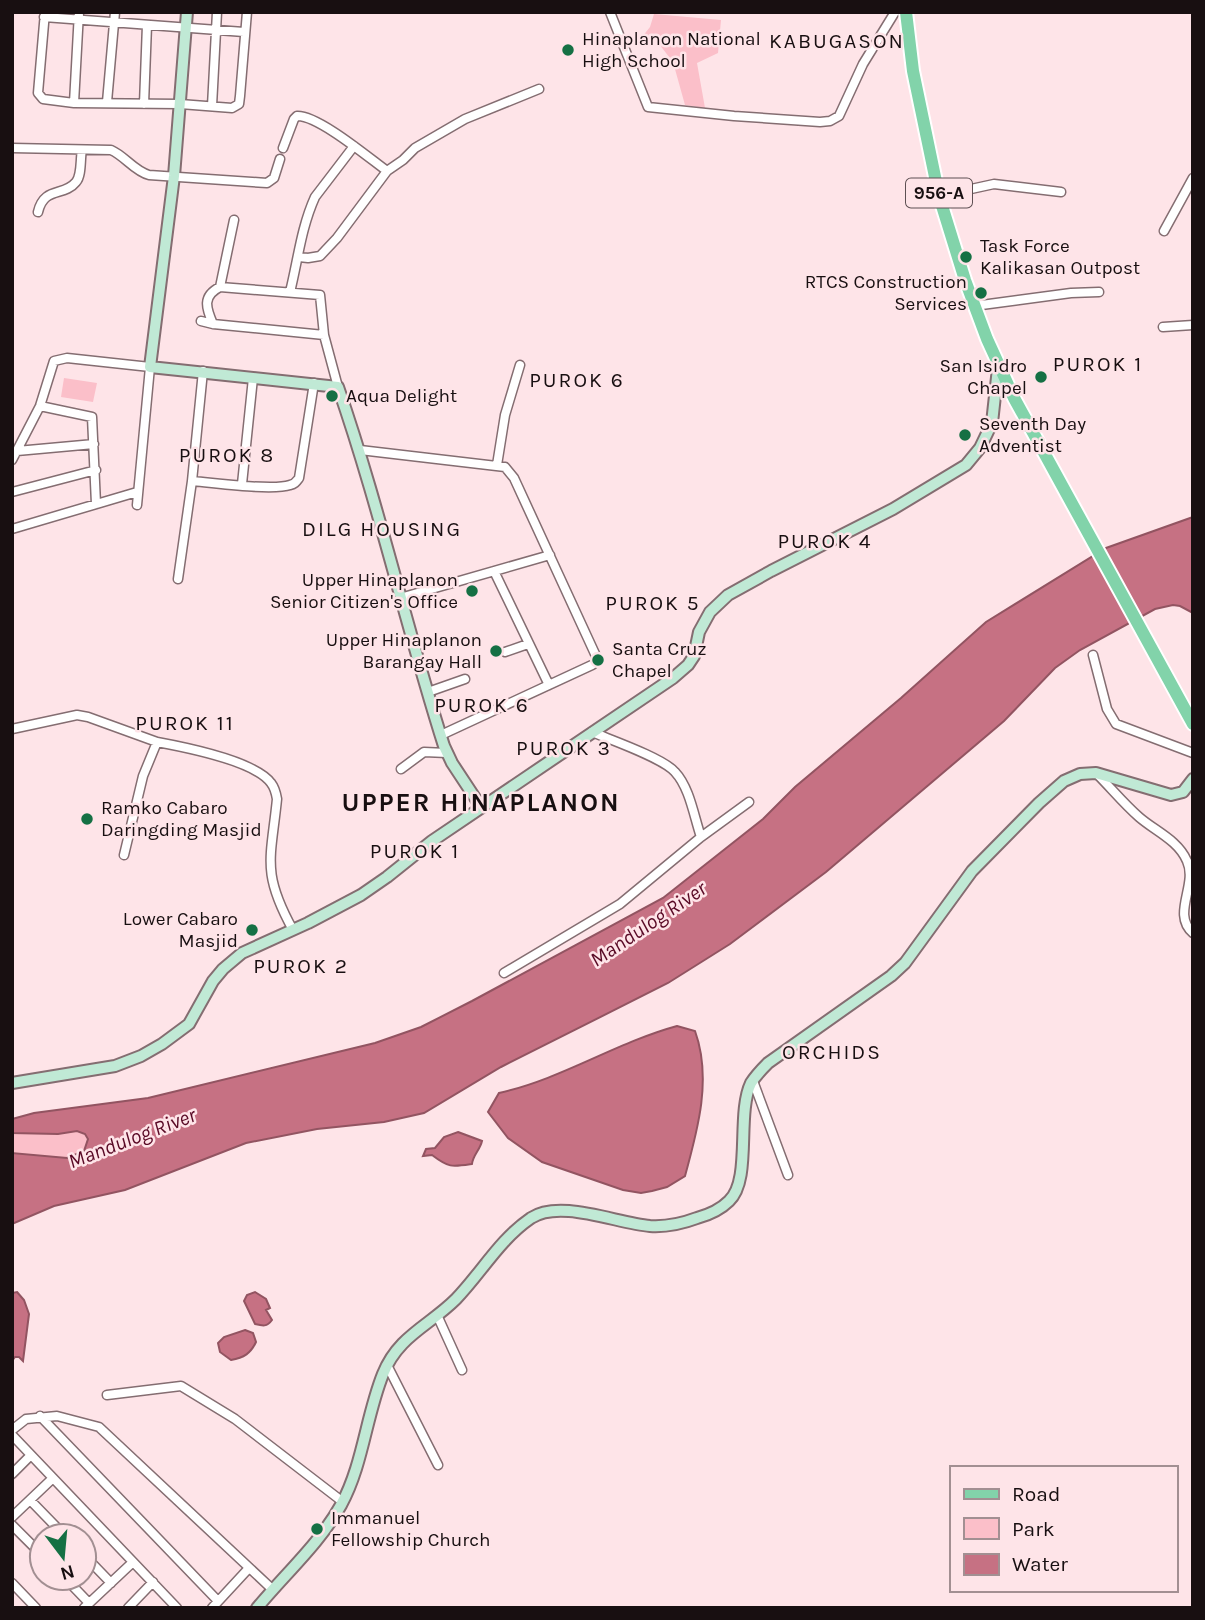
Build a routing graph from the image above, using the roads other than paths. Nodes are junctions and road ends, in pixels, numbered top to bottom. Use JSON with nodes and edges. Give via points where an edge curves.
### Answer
{"nodes":[{"id":1,"x":115,"y":12,"type":"edge"},
{"id":2,"x":187,"y":12,"type":"edge"},
{"id":3,"x":217,"y":12,"type":"edge"},
{"id":4,"x":247,"y":12,"type":"edge"},
{"id":5,"x":610,"y":12,"type":"edge"},
{"id":6,"x":895,"y":12,"type":"edge"},
{"id":7,"x":906,"y":12,"type":"edge"},
{"id":8,"x":44,"y":15,"type":"edge"},
{"id":9,"x":79,"y":16,"type":"edge"},
{"id":10,"x":114,"y":22,"type":"junction"},
{"id":11,"x":147,"y":25,"type":"junction"},
{"id":12,"x":186,"y":27,"type":"junction"},
{"id":13,"x":215,"y":29,"type":"junction"},
{"id":14,"x":243,"y":32,"type":"junction"},
{"id":15,"x":539,"y":89,"type":"dead end"},
{"id":16,"x":107,"y":102,"type":"junction"},
{"id":17,"x":74,"y":103,"type":"junction"},
{"id":18,"x":144,"y":104,"type":"junction"},
{"id":19,"x":180,"y":104,"type":"junction"},
{"id":20,"x":212,"y":106,"type":"junction"},
{"id":21,"x":354,"y":146,"type":"junction"},
{"id":22,"x":12,"y":148,"type":"edge"},
{"id":23,"x":283,"y":148,"type":"dead end"},
{"id":24,"x":82,"y":149,"type":"junction"},
{"id":25,"x":280,"y":159,"type":"dead end"},
{"id":26,"x":387,"y":171,"type":"junction"},
{"id":27,"x":174,"y":176,"type":"junction"},
{"id":28,"x":1193,"y":178,"type":"edge"},
{"id":29,"x":1061,"y":192,"type":"dead end"},
{"id":30,"x":939,"y":195,"type":"junction"},
{"id":31,"x":38,"y":212,"type":"dead end"},
{"id":32,"x":234,"y":220,"type":"dead end"},
{"id":33,"x":1164,"y":231,"type":"dead end"},
{"id":34,"x":299,"y":257,"type":"junction"},
{"id":35,"x":220,"y":287,"type":"junction"},
{"id":36,"x":290,"y":292,"type":"junction"},
{"id":37,"x":1100,"y":292,"type":"dead end"},
{"id":38,"x":974,"y":306,"type":"junction"},
{"id":39,"x":201,"y":321,"type":"dead end"},
{"id":40,"x":214,"y":324,"type":"junction"},
{"id":41,"x":1193,"y":325,"type":"edge"},
{"id":42,"x":1163,"y":327,"type":"dead end"},
{"id":43,"x":324,"y":335,"type":"junction"},
{"id":44,"x":520,"y":365,"type":"dead end"},
{"id":45,"x":150,"y":367,"type":"junction"},
{"id":46,"x":999,"y":368,"type":"junction"},
{"id":47,"x":203,"y":372,"type":"junction"},
{"id":48,"x":253,"y":378,"type":"junction"},
{"id":49,"x":314,"y":383,"type":"junction"},
{"id":50,"x":338,"y":387,"type":"junction"},
{"id":51,"x":40,"y":406,"type":"junction"},
{"id":52,"x":94,"y":444,"type":"junction"},
{"id":53,"x":360,"y":450,"type":"junction"},
{"id":54,"x":15,"y":456,"type":"edge"},
{"id":55,"x":498,"y":465,"type":"junction"},
{"id":56,"x":96,"y":470,"type":"junction"},
{"id":57,"x":192,"y":481,"type":"junction"},
{"id":58,"x":242,"y":484,"type":"junction"},
{"id":59,"x":12,"y":492,"type":"edge"},
{"id":60,"x":137,"y":492,"type":"junction"},
{"id":61,"x":96,"y":503,"type":"junction"},
{"id":62,"x":137,"y":505,"type":"dead end"},
{"id":63,"x":12,"y":529,"type":"edge"},
{"id":64,"x":550,"y":555,"type":"junction"},
{"id":65,"x":494,"y":571,"type":"junction"},
{"id":66,"x":178,"y":579,"type":"dead end"},
{"id":67,"x":400,"y":598,"type":"junction"},
{"id":68,"x":528,"y":644,"type":"junction"},
{"id":69,"x":505,"y":652,"type":"dead end"},
{"id":70,"x":1093,"y":655,"type":"dead end"},
{"id":71,"x":465,"y":679,"type":"dead end"},
{"id":72,"x":548,"y":685,"type":"junction"},
{"id":73,"x":428,"y":692,"type":"junction"},
{"id":74,"x":1193,"y":724,"type":"edge"},
{"id":75,"x":12,"y":729,"type":"edge"},
{"id":76,"x":592,"y":732,"type":"junction"},
{"id":77,"x":441,"y":735,"type":"junction"},
{"id":78,"x":157,"y":742,"type":"junction"},
{"id":79,"x":447,"y":753,"type":"junction"},
{"id":80,"x":1193,"y":753,"type":"edge"},
{"id":81,"x":401,"y":769,"type":"dead end"},
{"id":82,"x":1096,"y":773,"type":"junction"},
{"id":83,"x":1193,"y":779,"type":"edge"},
{"id":84,"x":749,"y":802,"type":"dead end"},
{"id":85,"x":481,"y":807,"type":"junction"},
{"id":86,"x":701,"y":837,"type":"junction"},
{"id":87,"x":124,"y":855,"type":"dead end"},
{"id":88,"x":293,"y":930,"type":"junction"},
{"id":89,"x":1193,"y":933,"type":"edge"},
{"id":90,"x":504,"y":973,"type":"dead end"},
{"id":91,"x":753,"y":1081,"type":"junction"},
{"id":92,"x":12,"y":1083,"type":"edge"},
{"id":93,"x":788,"y":1175,"type":"dead end"},
{"id":94,"x":437,"y":1315,"type":"junction"},
{"id":95,"x":387,"y":1365,"type":"junction"},
{"id":96,"x":462,"y":1370,"type":"dead end"},
{"id":97,"x":107,"y":1395,"type":"dead end"},
{"id":98,"x":40,"y":1416,"type":"junction"},
{"id":99,"x":12,"y":1430,"type":"edge"},
{"id":100,"x":12,"y":1435,"type":"edge"},
{"id":101,"x":31,"y":1455,"type":"junction"},
{"id":102,"x":438,"y":1465,"type":"dead end"},
{"id":103,"x":12,"y":1474,"type":"edge"},
{"id":104,"x":53,"y":1478,"type":"junction"},
{"id":105,"x":31,"y":1501,"type":"junction"},
{"id":106,"x":343,"y":1502,"type":"junction"},
{"id":107,"x":12,"y":1517,"type":"edge"},
{"id":108,"x":51,"y":1522,"type":"edge"},
{"id":109,"x":12,"y":1525,"type":"edge"},
{"id":110,"x":28,"y":1541,"type":"edge"},
{"id":111,"x":133,"y":1562,"type":"junction"},
{"id":112,"x":249,"y":1568,"type":"junction"},
{"id":113,"x":98,"y":1570,"type":"edge"},
{"id":114,"x":153,"y":1582,"type":"junction"},
{"id":115,"x":12,"y":1583,"type":"edge"},
{"id":116,"x":111,"y":1583,"type":"junction"},
{"id":117,"x":272,"y":1589,"type":"junction"},
{"id":118,"x":87,"y":1605,"type":"edge"},
{"id":119,"x":215,"y":1605,"type":"edge"},
{"id":120,"x":175,"y":1607,"type":"edge"},
{"id":121,"x":36,"y":1608,"type":"edge"},
{"id":122,"x":128,"y":1608,"type":"edge"},
{"id":123,"x":257,"y":1608,"type":"edge"}],
"edges":[{"from":1,"to":10,"type":"street"},
{"from":2,"to":12,"type":"street"},
{"from":3,"to":13,"type":"street"},
{"from":4,"to":14,"type":"street"},
{"from":5,"to":6,"type":"street","via":[[648,107],[820,122],[839,116],[863,64]]},
{"from":7,"to":30,"type":"main road","number":"956-A"},
{"from":8,"to":9,"type":"street"},
{"from":8,"to":17,"type":"street","via":[[40,97]]},
{"from":9,"to":10,"type":"street"},
{"from":9,"to":17,"type":"street"},
{"from":10,"to":11,"type":"street"},
{"from":10,"to":16,"type":"street"},
{"from":11,"to":12,"type":"street"},
{"from":11,"to":18,"type":"street"},
{"from":12,"to":13,"type":"street"},
{"from":12,"to":19,"type":"street"},
{"from":13,"to":14,"type":"street"},
{"from":13,"to":20,"type":"street"},
{"from":14,"to":20,"type":"street","via":[[239,104]]},
{"from":15,"to":26,"type":"street","via":[[442,131]]},
{"from":16,"to":17,"type":"street"},
{"from":16,"to":18,"type":"street"},
{"from":18,"to":19,"type":"street"},
{"from":19,"to":20,"type":"street"},
{"from":19,"to":27,"type":"street"},
{"from":21,"to":23,"type":"street","via":[[302,116],[293,120]]},
{"from":21,"to":26,"type":"street"},
{"from":21,"to":34,"type":"street","via":[[315,197]]},
{"from":22,"to":24,"type":"street"},
{"from":24,"to":27,"type":"street","via":[[111,150],[141,173]]},
{"from":24,"to":31,"type":"street","via":[[77,180],[46,196]]},
{"from":25,"to":27,"type":"street","via":[[274,178],[267,183]]},
{"from":26,"to":34,"type":"street","via":[[320,256]]},
{"from":27,"to":45,"type":"street"},
{"from":28,"to":33,"type":"street"},
{"from":29,"to":30,"type":"street","via":[[994,184]]},
{"from":30,"to":38,"type":"main road","number":"956-A"},
{"from":32,"to":35,"type":"street"},
{"from":34,"to":36,"type":"street"},
{"from":35,"to":36,"type":"street"},
{"from":35,"to":40,"type":"street","via":[[206,298]]},
{"from":36,"to":43,"type":"street","via":[[320,295]]},
{"from":37,"to":38,"type":"street"},
{"from":38,"to":46,"type":"main road","number":"956-A"},
{"from":39,"to":40,"type":"street"},
{"from":40,"to":43,"type":"street"},
{"from":41,"to":42,"type":"street"},
{"from":43,"to":50,"type":"street"},
{"from":44,"to":55,"type":"street","via":[[505,415]]},
{"from":45,"to":47,"type":"street"},
{"from":45,"to":51,"type":"street","via":[[58,359],[51,364]]},
{"from":45,"to":60,"type":"street"},
{"from":46,"to":74,"type":"main road","number":"956-A"},
{"from":46,"to":76,"type":"street","via":[[992,423],[981,448],[966,465],[893,509],[728,595],[703,623],[688,665]]},
{"from":47,"to":48,"type":"street"},
{"from":47,"to":57,"type":"street"},
{"from":48,"to":49,"type":"street"},
{"from":48,"to":58,"type":"street"},
{"from":49,"to":50,"type":"street"},
{"from":49,"to":58,"type":"street","via":[[299,478],[291,485]]},
{"from":50,"to":53,"type":"street"},
{"from":51,"to":52,"type":"street","via":[[92,417]]},
{"from":51,"to":54,"type":"street"},
{"from":52,"to":54,"type":"street"},
{"from":52,"to":56,"type":"street"},
{"from":53,"to":55,"type":"street"},
{"from":53,"to":67,"type":"street"},
{"from":55,"to":64,"type":"street","via":[[514,478]]},
{"from":56,"to":59,"type":"street"},
{"from":56,"to":61,"type":"street"},
{"from":57,"to":58,"type":"street"},
{"from":57,"to":66,"type":"street"},
{"from":60,"to":61,"type":"street"},
{"from":60,"to":62,"type":"street"},
{"from":61,"to":63,"type":"street"},
{"from":64,"to":65,"type":"street"},
{"from":64,"to":72,"type":"street","via":[[597,659]]},
{"from":65,"to":67,"type":"street"},
{"from":65,"to":68,"type":"street"},
{"from":67,"to":73,"type":"street"},
{"from":68,"to":69,"type":"street"},
{"from":68,"to":72,"type":"street"},
{"from":70,"to":80,"type":"street","via":[[1113,720]]},
{"from":71,"to":73,"type":"street"},
{"from":72,"to":77,"type":"street"},
{"from":73,"to":77,"type":"street"},
{"from":75,"to":78,"type":"street","via":[[77,715]]},
{"from":76,"to":85,"type":"street"},
{"from":76,"to":86,"type":"street","via":[[675,772]]},
{"from":77,"to":79,"type":"street"},
{"from":78,"to":87,"type":"street","via":[[143,776]]},
{"from":78,"to":88,"type":"street","via":[[223,757],[272,784],[277,799],[270,871],[274,891]]},
{"from":79,"to":81,"type":"street","via":[[424,752]]},
{"from":79,"to":85,"type":"street"},
{"from":82,"to":83,"type":"street","via":[[1171,795],[1183,792]]},
{"from":82,"to":89,"type":"street","via":[[1184,854],[1191,877],[1185,923]]},
{"from":82,"to":91,"type":"street","via":[[1070,778],[1053,790],[972,871],[905,963],[768,1063]]},
{"from":84,"to":86,"type":"street"},
{"from":85,"to":88,"type":"street","via":[[360,895]]},
{"from":86,"to":90,"type":"street","via":[[621,904]]},
{"from":88,"to":92,"type":"street","via":[[233,960],[213,981],[188,1024],[141,1056],[93,1071]]},
{"from":91,"to":93,"type":"street"},
{"from":91,"to":94,"type":"street","via":[[740,1184],[727,1203],[676,1225],[615,1221],[562,1209],[543,1211],[501,1243]]},
{"from":94,"to":95,"type":"street","via":[[399,1345]]},
{"from":94,"to":96,"type":"street"},
{"from":95,"to":102,"type":"street"},
{"from":95,"to":106,"type":"street"},
{"from":97,"to":106,"type":"street","via":[[181,1386],[235,1419]]},
{"from":98,"to":99,"type":"street","via":[[26,1419]]},
{"from":98,"to":112,"type":"street","via":[[99,1427]]},
{"from":98,"to":119,"type":"street"},
{"from":100,"to":101,"type":"street"},
{"from":101,"to":103,"type":"street"},
{"from":101,"to":104,"type":"street"},
{"from":104,"to":105,"type":"street"},
{"from":104,"to":111,"type":"street"},
{"from":105,"to":107,"type":"street"},
{"from":105,"to":108,"type":"street"},
{"from":106,"to":117,"type":"street"},
{"from":109,"to":110,"type":"street"},
{"from":111,"to":114,"type":"street"},
{"from":111,"to":116,"type":"street"},
{"from":112,"to":117,"type":"street"},
{"from":112,"to":119,"type":"street"},
{"from":113,"to":116,"type":"street"},
{"from":114,"to":120,"type":"street"},
{"from":114,"to":122,"type":"street"},
{"from":115,"to":121,"type":"street"},
{"from":116,"to":118,"type":"street"},
{"from":117,"to":123,"type":"street"}]}
